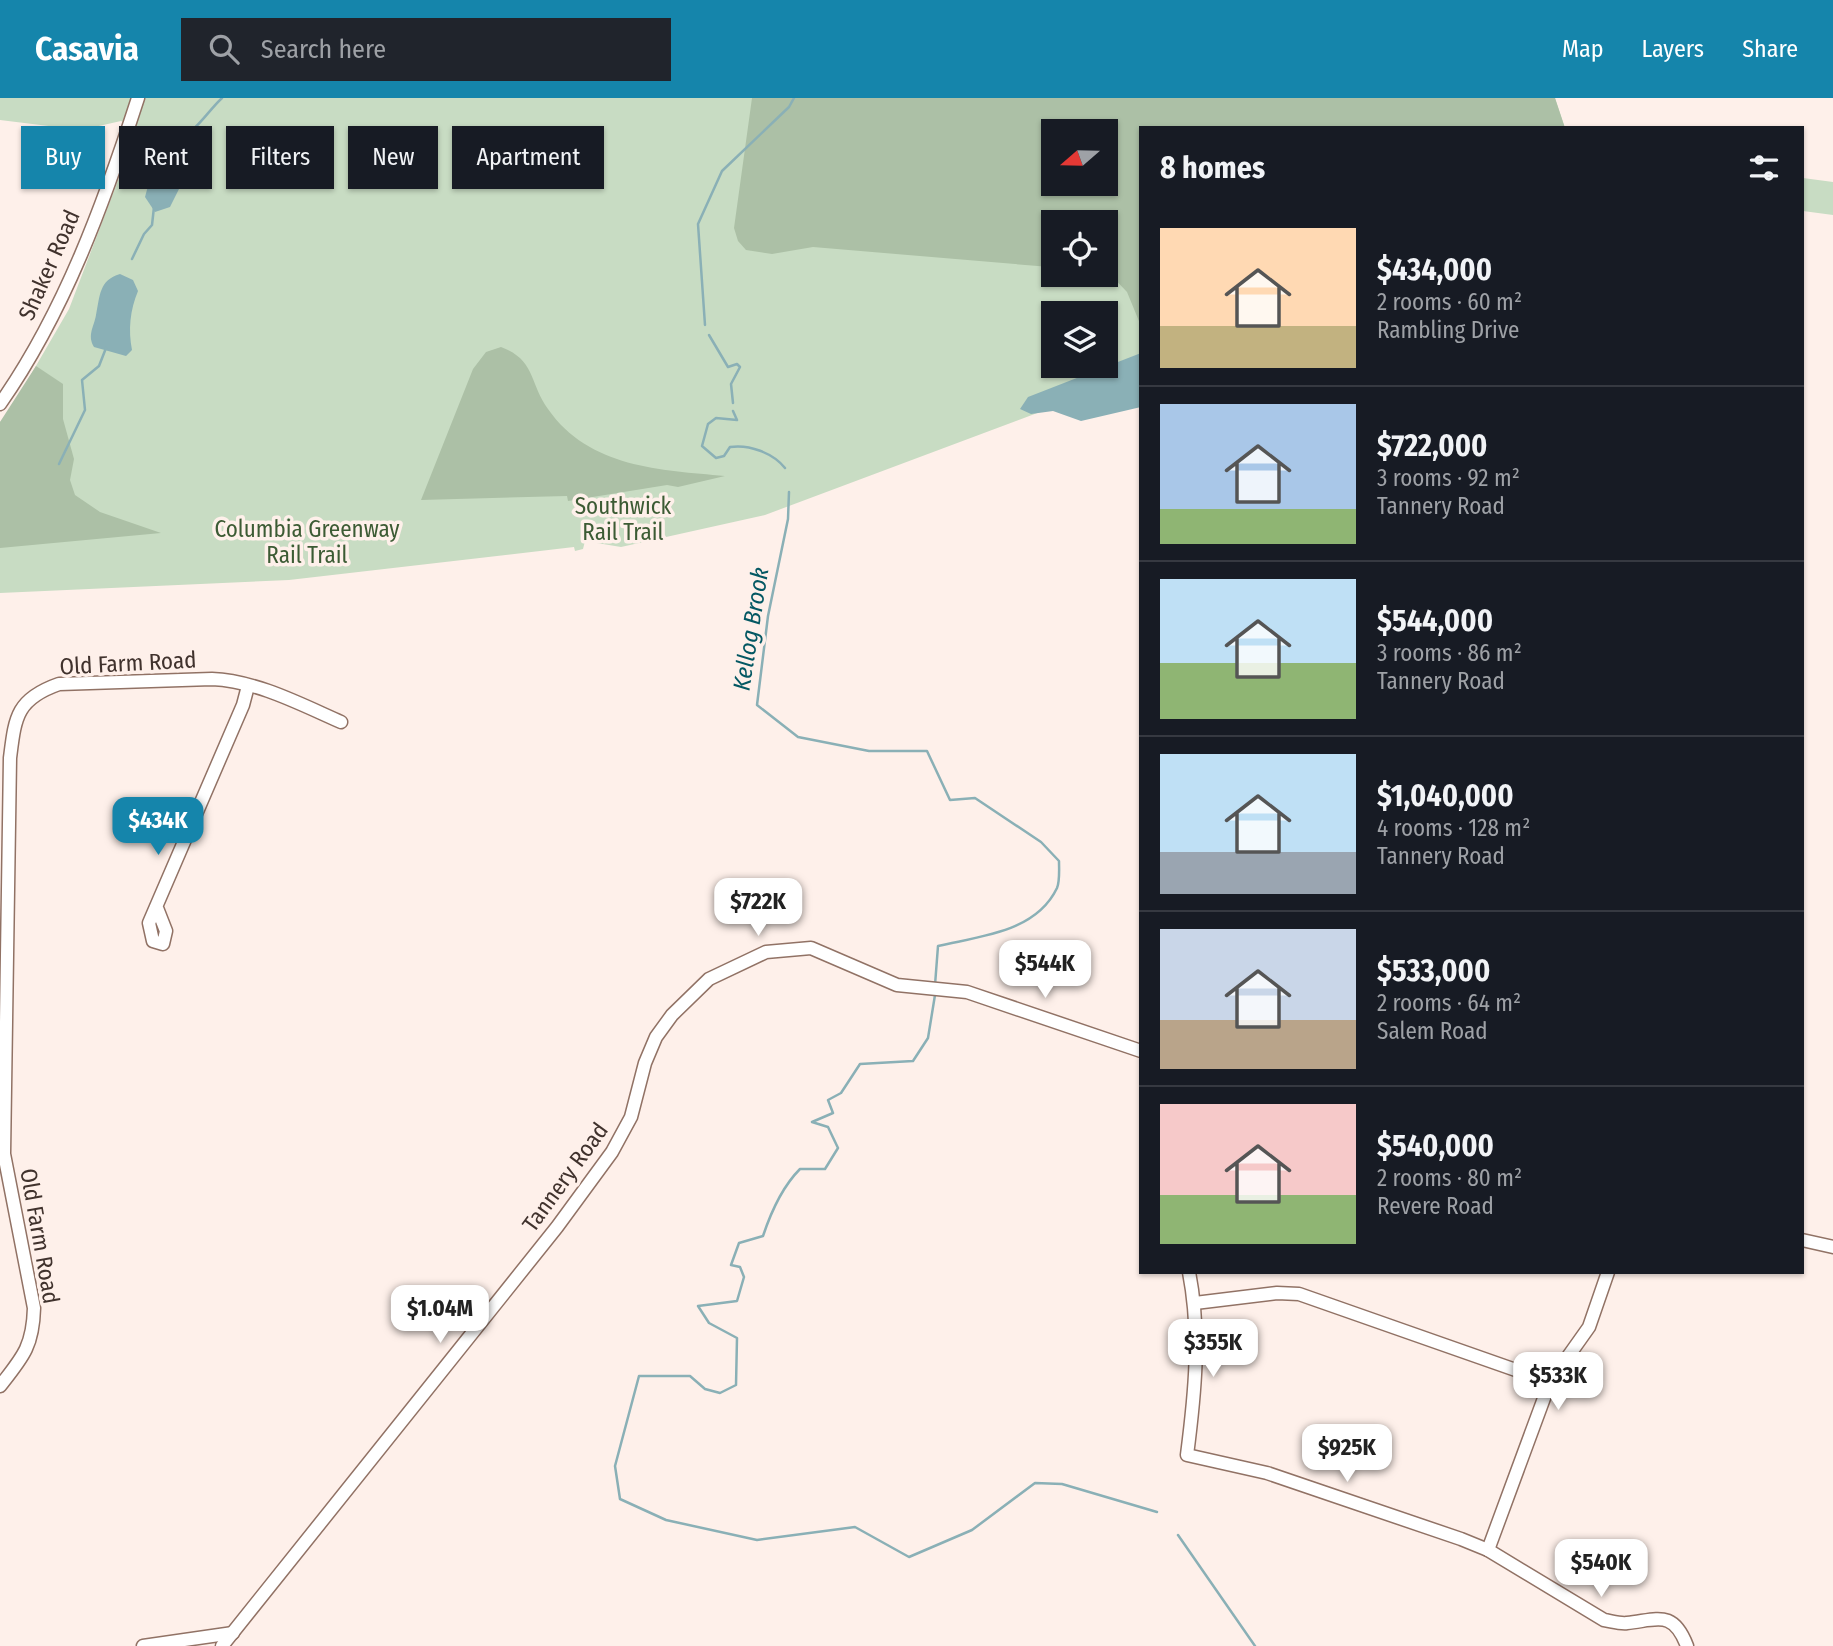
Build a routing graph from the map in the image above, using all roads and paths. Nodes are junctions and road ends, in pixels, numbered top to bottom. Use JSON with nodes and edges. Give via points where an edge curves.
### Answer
{"nodes":[{"id":1,"x":138,"y":98,"type":"edge"},
{"id":2,"x":0,"y":404,"type":"edge"},
{"id":3,"x":248,"y":685,"type":"junction"},
{"id":4,"x":341,"y":722,"type":"dead end"},
{"id":5,"x":5,"y":814,"type":"edge"},
{"id":6,"x":158,"y":908,"type":"dead end"},
{"id":7,"x":1139,"y":1050,"type":"edge"},
{"id":8,"x":1804,"y":1240,"type":"edge"},
{"id":9,"x":1833,"y":1247,"type":"edge"},
{"id":10,"x":1189,"y":1274,"type":"edge"},
{"id":11,"x":1607,"y":1274,"type":"edge"},
{"id":12,"x":1195,"y":1303,"type":"junction"},
{"id":13,"x":1550,"y":1382,"type":"junction"},
{"id":14,"x":0,"y":1386,"type":"edge"},
{"id":15,"x":1488,"y":1550,"type":"junction"},
{"id":16,"x":233,"y":1633,"type":"junction"},
{"id":17,"x":143,"y":1646,"type":"edge"},
{"id":18,"x":222,"y":1646,"type":"edge"},
{"id":19,"x":1687,"y":1646,"type":"edge"}],
"edges":[{"from":1,"to":2,"type":"street","name":"Shaker Road","via":[[62,293]]},
{"from":3,"to":4,"type":"street","name":"Old Farm Road"},
{"from":3,"to":5,"type":"street","name":"Old Farm Road","via":[[234,680],[98,682],[59,684],[42,690],[23,704],[15,719]]},
{"from":3,"to":6,"type":"street"},
{"from":5,"to":14,"type":"street","name":"Old Farm Road","via":[[4,1154],[34,1308],[33,1332],[24,1357]]},
{"from":7,"to":16,"type":"street","name":"Tannery Road","via":[[989,998],[897,985],[804,947],[756,955],[719,973],[672,1015],[656,1037],[631,1117],[608,1158]]},
{"from":8,"to":9,"type":"street"},
{"from":10,"to":12,"type":"street"},
{"from":11,"to":13,"type":"street","via":[[1589,1327]]},
{"from":12,"to":13,"type":"street","via":[[1299,1294]]},
{"from":12,"to":15,"type":"street","via":[[1196,1390],[1187,1455],[1266,1473]]},
{"from":13,"to":15,"type":"street"},
{"from":15,"to":19,"type":"street","via":[[1604,1620],[1625,1624],[1653,1617],[1674,1624]]},
{"from":16,"to":17,"type":"street"},
{"from":16,"to":18,"type":"street","name":"Tannery Road"}]}
